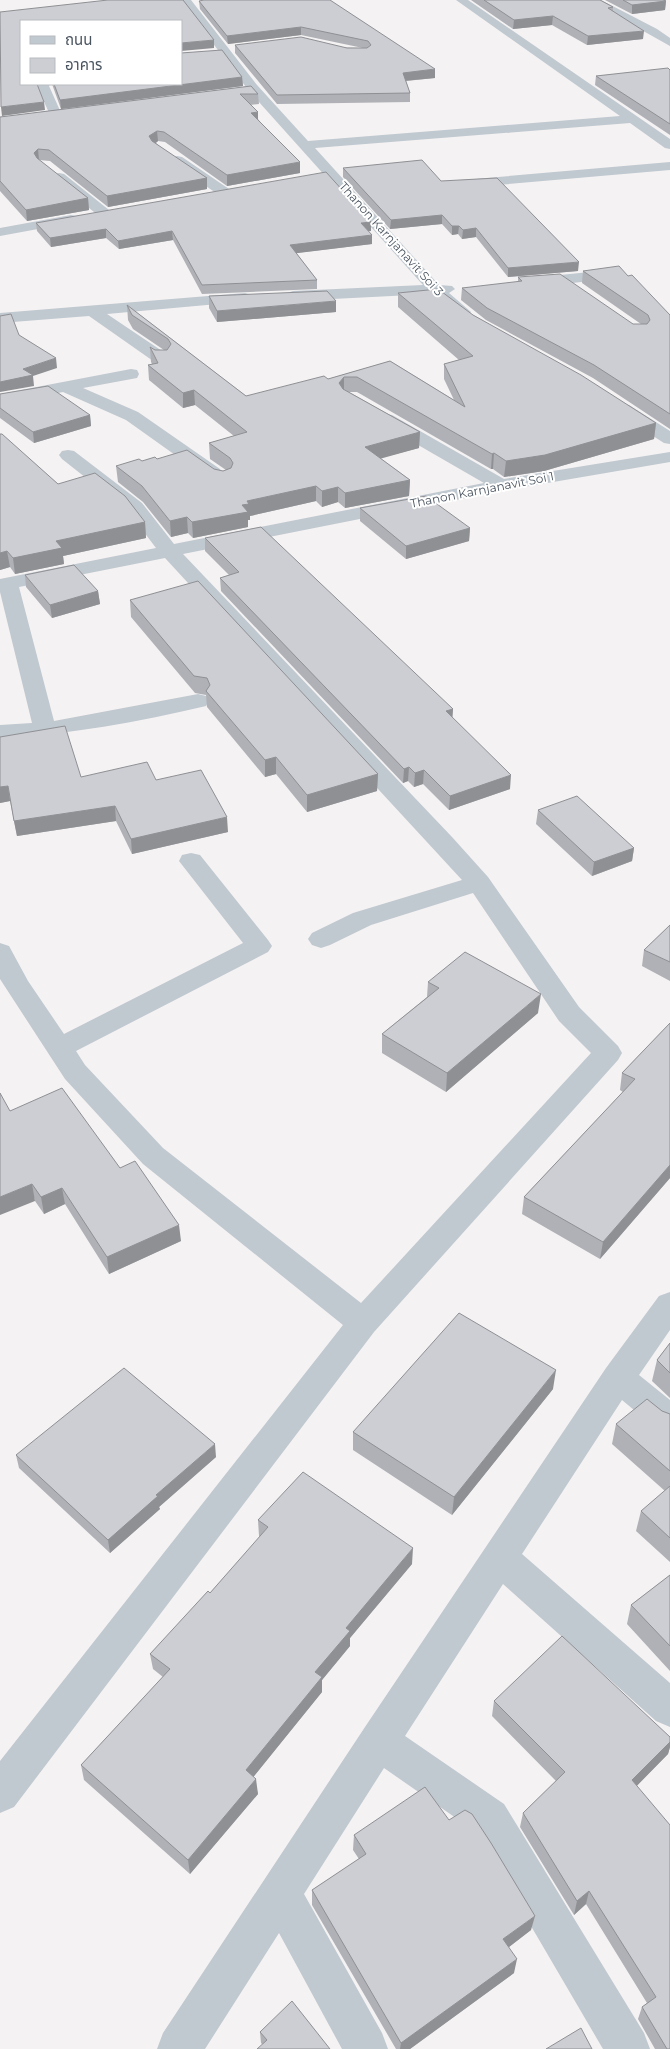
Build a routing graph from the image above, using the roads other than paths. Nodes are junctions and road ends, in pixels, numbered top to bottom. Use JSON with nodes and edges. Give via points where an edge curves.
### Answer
{"nodes":[{"id":1,"x":461,"y":0,"type":"edge"},
{"id":2,"x":593,"y":0,"type":"edge"},
{"id":3,"x":192,"y":3,"type":"edge"},
{"id":4,"x":670,"y":43,"type":"edge"},
{"id":5,"x":228,"y":50,"type":"junction"},
{"id":6,"x":207,"y":54,"type":"edge"},
{"id":7,"x":44,"y":85,"type":"edge"},
{"id":8,"x":255,"y":90,"type":"junction"},
{"id":9,"x":236,"y":92,"type":"edge"},
{"id":10,"x":56,"y":115,"type":"edge"},
{"id":11,"x":632,"y":119,"type":"junction"},
{"id":12,"x":306,"y":145,"type":"junction"},
{"id":13,"x":670,"y":146,"type":"edge"},
{"id":14,"x":167,"y":153,"type":"edge"},
{"id":15,"x":670,"y":166,"type":"edge"},
{"id":16,"x":52,"y":171,"type":"edge"},
{"id":17,"x":332,"y":174,"type":"junction"},
{"id":18,"x":312,"y":177,"type":"edge"},
{"id":19,"x":447,"y":185,"type":"edge"},
{"id":20,"x":205,"y":195,"type":"edge"},
{"id":21,"x":122,"y":210,"type":"edge"},
{"id":22,"x":104,"y":213,"type":"junction"},
{"id":23,"x":0,"y":232,"type":"edge"},
{"id":24,"x":610,"y":274,"type":"edge"},
{"id":25,"x":563,"y":280,"type":"junction"},
{"id":26,"x":514,"y":284,"type":"edge"},
{"id":27,"x":465,"y":288,"type":"edge"},
{"id":28,"x":436,"y":290,"type":"junction"},
{"id":29,"x":586,"y":296,"type":"edge"},
{"id":30,"x":91,"y":310,"type":"junction"},
{"id":31,"x":0,"y":318,"type":"edge"},
{"id":32,"x":472,"y":319,"type":"edge"},
{"id":33,"x":162,"y":359,"type":"edge"},
{"id":34,"x":131,"y":374,"type":"dead end"},
{"id":35,"x":64,"y":386,"type":"junction"},
{"id":36,"x":0,"y":399,"type":"edge"},
{"id":37,"x":612,"y":401,"type":"edge"},
{"id":38,"x":376,"y":412,"type":"edge"},
{"id":39,"x":670,"y":439,"type":"edge"},
{"id":40,"x":68,"y":455,"type":"dead end"},
{"id":41,"x":670,"y":457,"type":"edge"},
{"id":42,"x":223,"y":479,"type":"edge"},
{"id":43,"x":501,"y":485,"type":"junction"},
{"id":44,"x":169,"y":551,"type":"junction"},
{"id":45,"x":4,"y":584,"type":"edge"},
{"id":46,"x":198,"y":701,"type":"dead end"},
{"id":47,"x":44,"y":729,"type":"junction"},
{"id":48,"x":0,"y":732,"type":"edge"},
{"id":49,"x":191,"y":861,"type":"dead end"},
{"id":50,"x":479,"y":883,"type":"junction"},
{"id":51,"x":321,"y":939,"type":"dead end"},
{"id":52,"x":0,"y":952,"type":"edge"},
{"id":53,"x":58,"y":1048,"type":"junction"},
{"id":54,"x":670,"y":1305,"type":"edge"},
{"id":55,"x":363,"y":1323,"type":"junction"},
{"id":56,"x":618,"y":1378,"type":"junction"},
{"id":57,"x":670,"y":1420,"type":"edge"},
{"id":58,"x":500,"y":1558,"type":"junction"},
{"id":59,"x":670,"y":1708,"type":"edge"},
{"id":60,"x":379,"y":1741,"type":"junction"},
{"id":61,"x":0,"y":1793,"type":"edge"},
{"id":62,"x":281,"y":1894,"type":"junction"},
{"id":63,"x":179,"y":2049,"type":"edge"},
{"id":64,"x":366,"y":2049,"type":"edge"},
{"id":65,"x":628,"y":2049,"type":"edge"}],
"edges":[{"from":1,"to":11,"type":"street"},
{"from":2,"to":4,"type":"street"},
{"from":3,"to":5,"type":"street","name":"Thanon Karnjanavit Soi 3"},
{"from":5,"to":6,"type":"street"},
{"from":5,"to":8,"type":"street","name":"Thanon Karnjanavit Soi 3"},
{"from":7,"to":10,"type":"street"},
{"from":8,"to":9,"type":"street"},
{"from":8,"to":12,"type":"street","name":"Thanon Karnjanavit Soi 3"},
{"from":11,"to":12,"type":"street"},
{"from":11,"to":13,"type":"street"},
{"from":12,"to":17,"type":"street","name":"Thanon Karnjanavit Soi 3"},
{"from":14,"to":20,"type":"street","via":[[229,191]]},
{"from":15,"to":19,"type":"street"},
{"from":16,"to":22,"type":"street"},
{"from":17,"to":18,"type":"street"},
{"from":17,"to":28,"type":"street","name":"Thanon Karnjanavit Soi 3"},
{"from":21,"to":22,"type":"street"},
{"from":22,"to":23,"type":"street"},
{"from":24,"to":25,"type":"street"},
{"from":25,"to":26,"type":"street"},
{"from":25,"to":29,"type":"street"},
{"from":27,"to":28,"type":"street"},
{"from":28,"to":30,"type":"street","via":[[269,297]]},
{"from":28,"to":32,"type":"street","name":"Thanon Karnjanavit Soi 3"},
{"from":30,"to":31,"type":"street"},
{"from":30,"to":33,"type":"street"},
{"from":34,"to":35,"type":"street"},
{"from":35,"to":36,"type":"street"},
{"from":35,"to":42,"type":"street","via":[[132,416]]},
{"from":37,"to":39,"type":"street"},
{"from":38,"to":43,"type":"street"},
{"from":40,"to":44,"type":"street","via":[[135,507]]},
{"from":41,"to":43,"type":"street","name":"Thanon Karnjanavit Soi 1"},
{"from":43,"to":44,"type":"street","name":"Thanon Karnjanavit Soi 1"},
{"from":44,"to":45,"type":"street","name":"Thanon Karnjanavit Soi 1"},
{"from":44,"to":50,"type":"street"},
{"from":45,"to":47,"type":"street","via":[[27,652]]},
{"from":46,"to":47,"type":"street"},
{"from":47,"to":48,"type":"street"},
{"from":49,"to":53,"type":"street","via":[[259,946]]},
{"from":50,"to":51,"type":"street","via":[[362,919]]},
{"from":50,"to":55,"type":"street","via":[[569,1014],[608,1052]]},
{"from":52,"to":53,"type":"street","via":[[16,984]]},
{"from":53,"to":55,"type":"street","via":[[75,1072],[152,1156]]},
{"from":54,"to":56,"type":"street"},
{"from":55,"to":61,"type":"street"},
{"from":56,"to":57,"type":"street"},
{"from":56,"to":58,"type":"street"},
{"from":58,"to":59,"type":"street"},
{"from":58,"to":60,"type":"street"},
{"from":60,"to":62,"type":"street"},
{"from":60,"to":65,"type":"street","via":[[490,1818]]},
{"from":62,"to":63,"type":"street"},
{"from":62,"to":64,"type":"street"}]}
